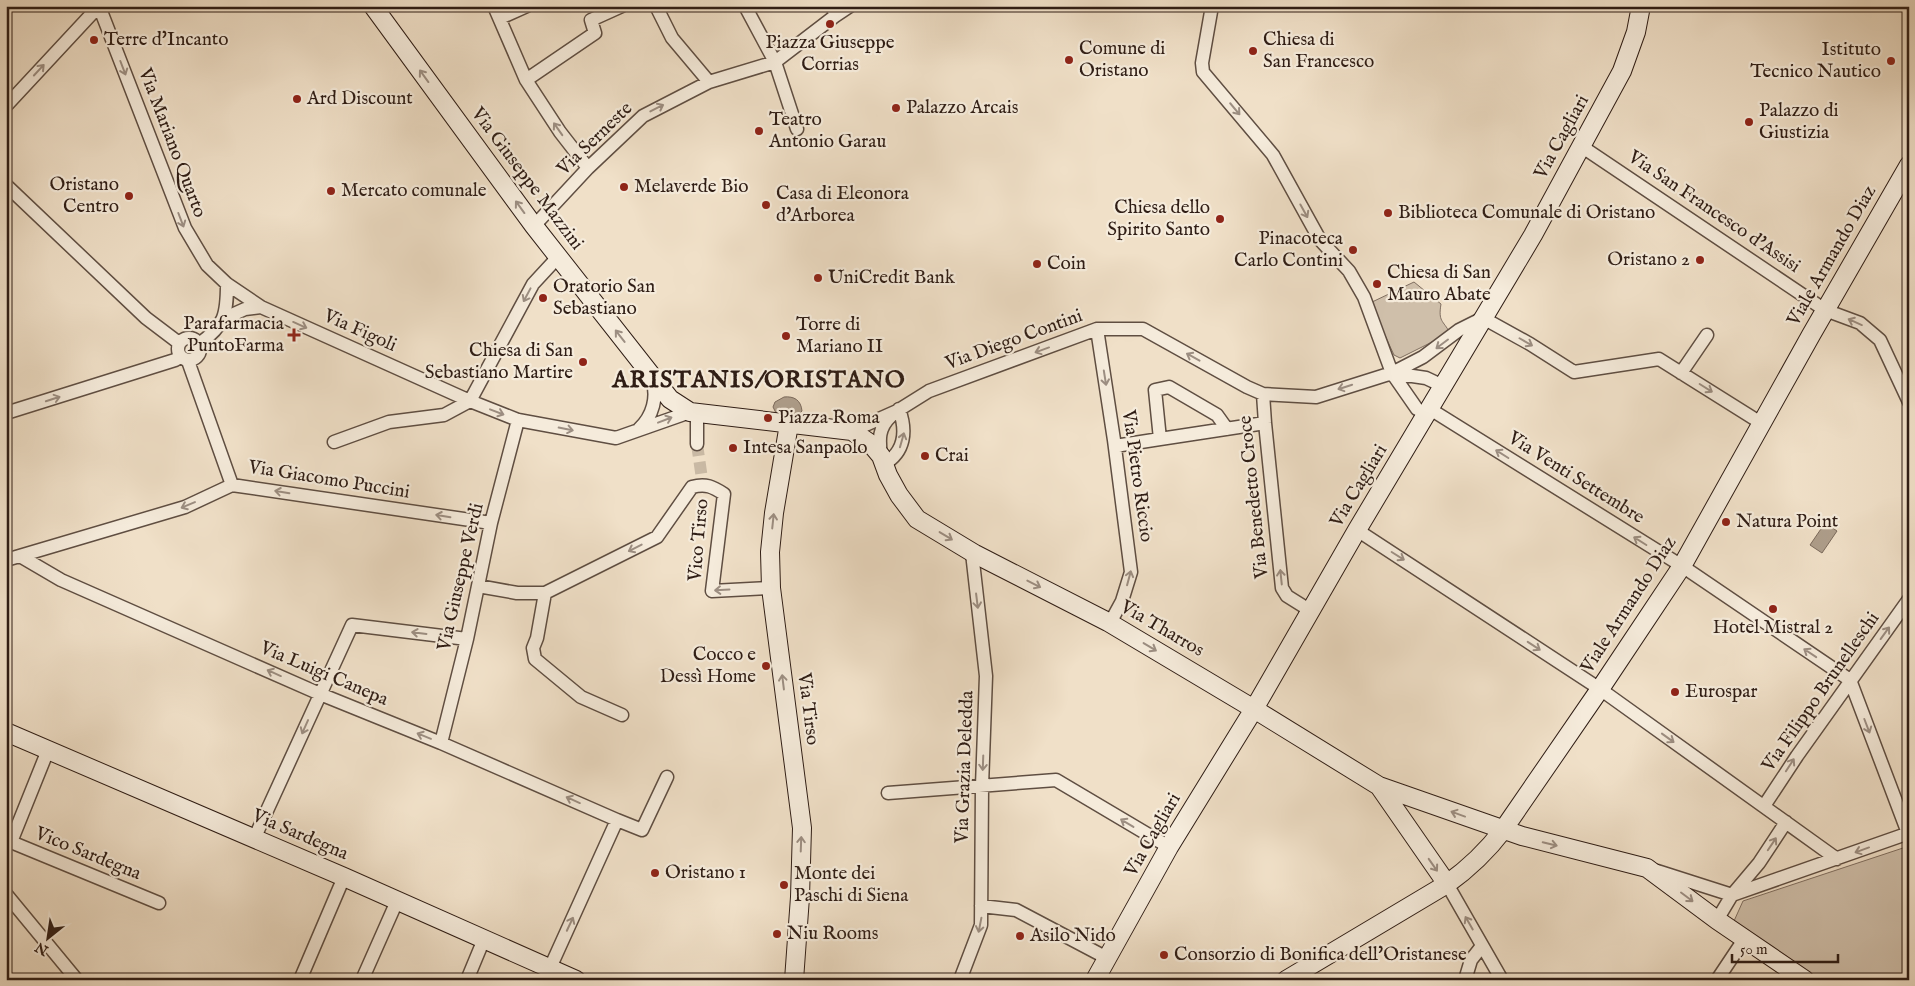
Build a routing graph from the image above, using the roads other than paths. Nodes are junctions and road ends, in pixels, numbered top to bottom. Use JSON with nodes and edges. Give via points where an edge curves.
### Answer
{"nodes":[{"id":1,"x":99,"y":6,"type":"edge"},
{"id":2,"x":373,"y":6,"type":"edge"},
{"id":3,"x":494,"y":6,"type":"edge"},
{"id":4,"x":527,"y":6,"type":"edge"},
{"id":5,"x":622,"y":6,"type":"edge"},
{"id":6,"x":656,"y":6,"type":"edge"},
{"id":7,"x":746,"y":6,"type":"edge"},
{"id":8,"x":850,"y":6,"type":"edge"},
{"id":9,"x":1212,"y":6,"type":"edge"},
{"id":10,"x":1641,"y":6,"type":"edge"},
{"id":11,"x":834,"y":11,"type":"edge"},
{"id":12,"x":500,"y":18,"type":"junction"},
{"id":13,"x":776,"y":62,"type":"junction"},
{"id":14,"x":526,"y":80,"type":"junction"},
{"id":15,"x":709,"y":82,"type":"junction"},
{"id":16,"x":6,"y":106,"type":"edge"},
{"id":17,"x":797,"y":129,"type":"dead end"},
{"id":18,"x":1581,"y":146,"type":"junction"},
{"id":19,"x":1909,"y":165,"type":"edge"},
{"id":20,"x":588,"y":168,"type":"junction"},
{"id":21,"x":6,"y":185,"type":"edge"},
{"id":22,"x":534,"y":226,"type":"junction"},
{"id":23,"x":558,"y":257,"type":"junction"},
{"id":24,"x":228,"y":284,"type":"junction"},
{"id":25,"x":261,"y":307,"type":"junction"},
{"id":26,"x":1825,"y":310,"type":"junction"},
{"id":27,"x":225,"y":318,"type":"junction"},
{"id":28,"x":1483,"y":318,"type":"junction"},
{"id":29,"x":1097,"y":329,"type":"junction"},
{"id":30,"x":1707,"y":335,"type":"dead end"},
{"id":31,"x":179,"y":343,"type":"junction"},
{"id":32,"x":199,"y":344,"type":"junction"},
{"id":33,"x":184,"y":359,"type":"junction"},
{"id":34,"x":1392,"y":373,"type":"junction"},
{"id":35,"x":1682,"y":373,"type":"junction"},
{"id":36,"x":650,"y":374,"type":"junction"},
{"id":37,"x":1443,"y":386,"type":"junction"},
{"id":38,"x":1263,"y":394,"type":"junction"},
{"id":39,"x":470,"y":401,"type":"junction"},
{"id":40,"x":1909,"y":402,"type":"edge"},
{"id":41,"x":898,"y":410,"type":"junction"},
{"id":42,"x":694,"y":412,"type":"junction"},
{"id":43,"x":1429,"y":412,"type":"junction"},
{"id":44,"x":6,"y":414,"type":"edge"},
{"id":45,"x":518,"y":420,"type":"junction"},
{"id":46,"x":1265,"y":423,"type":"junction"},
{"id":47,"x":1761,"y":423,"type":"junction"},
{"id":48,"x":789,"y":424,"type":"junction"},
{"id":49,"x":639,"y":429,"type":"junction"},
{"id":50,"x":1228,"y":429,"type":"junction"},
{"id":51,"x":852,"y":431,"type":"junction"},
{"id":52,"x":1160,"y":439,"type":"junction"},
{"id":53,"x":334,"y":442,"type":"dead end"},
{"id":54,"x":697,"y":444,"type":"tunnel mouth"},
{"id":55,"x":1115,"y":446,"type":"junction"},
{"id":56,"x":883,"y":460,"type":"junction"},
{"id":57,"x":232,"y":485,"type":"junction"},
{"id":58,"x":491,"y":523,"type":"junction"},
{"id":59,"x":1357,"y":530,"type":"junction"},
{"id":60,"x":972,"y":552,"type":"junction"},
{"id":61,"x":20,"y":556,"type":"junction"},
{"id":62,"x":6,"y":560,"type":"edge"},
{"id":63,"x":1682,"y":566,"type":"junction"},
{"id":64,"x":478,"y":586,"type":"junction"},
{"id":65,"x":771,"y":588,"type":"junction"},
{"id":66,"x":545,"y":594,"type":"junction"},
{"id":67,"x":1909,"y":599,"type":"edge"},
{"id":68,"x":1311,"y":611,"type":"junction"},
{"id":69,"x":1110,"y":623,"type":"junction"},
{"id":70,"x":467,"y":639,"type":"junction"},
{"id":71,"x":1850,"y":680,"type":"junction"},
{"id":72,"x":1600,"y":689,"type":"junction"},
{"id":73,"x":320,"y":694,"type":"junction"},
{"id":74,"x":1254,"y":709,"type":"junction"},
{"id":75,"x":622,"y":715,"type":"dead end"},
{"id":76,"x":6,"y":732,"type":"edge"},
{"id":77,"x":442,"y":743,"type":"junction"},
{"id":78,"x":48,"y":750,"type":"junction"},
{"id":79,"x":667,"y":776,"type":"dead end"},
{"id":80,"x":982,"y":786,"type":"junction"},
{"id":81,"x":1379,"y":786,"type":"junction"},
{"id":82,"x":888,"y":793,"type":"dead end"},
{"id":83,"x":1413,"y":798,"type":"junction"},
{"id":84,"x":1764,"y":806,"type":"junction"},
{"id":85,"x":1400,"y":817,"type":"junction"},
{"id":86,"x":617,"y":820,"type":"junction"},
{"id":87,"x":1786,"y":822,"type":"junction"},
{"id":88,"x":1503,"y":830,"type":"junction"},
{"id":89,"x":1908,"y":833,"type":"edge"},
{"id":90,"x":254,"y":839,"type":"junction"},
{"id":91,"x":1169,"y":847,"type":"junction"},
{"id":92,"x":1837,"y":859,"type":"junction"},
{"id":93,"x":1756,"y":866,"type":"junction"},
{"id":94,"x":1647,"y":868,"type":"junction"},
{"id":95,"x":344,"y":877,"type":"junction"},
{"id":96,"x":1770,"y":882,"type":"junction"},
{"id":97,"x":1446,"y":884,"type":"junction"},
{"id":98,"x":6,"y":894,"type":"edge"},
{"id":99,"x":1732,"y":895,"type":"junction"},
{"id":100,"x":397,"y":901,"type":"junction"},
{"id":101,"x":158,"y":903,"type":"dead end"},
{"id":102,"x":981,"y":906,"type":"junction"},
{"id":103,"x":1717,"y":920,"type":"junction"},
{"id":104,"x":1745,"y":938,"type":"junction"},
{"id":105,"x":484,"y":939,"type":"junction"},
{"id":106,"x":1482,"y":946,"type":"junction"},
{"id":107,"x":1107,"y":958,"type":"junction"},
{"id":108,"x":550,"y":968,"type":"junction"},
{"id":109,"x":1501,"y":979,"type":"edge"},
{"id":110,"x":77,"y":980,"type":"edge"},
{"id":111,"x":300,"y":980,"type":"edge"},
{"id":112,"x":362,"y":980,"type":"edge"},
{"id":113,"x":467,"y":980,"type":"edge"},
{"id":114,"x":576,"y":980,"type":"edge"},
{"id":115,"x":794,"y":980,"type":"edge"},
{"id":116,"x":960,"y":980,"type":"edge"},
{"id":117,"x":1095,"y":980,"type":"edge"},
{"id":118,"x":1286,"y":980,"type":"edge"},
{"id":119,"x":1466,"y":980,"type":"edge"},
{"id":120,"x":1717,"y":980,"type":"edge"},
{"id":121,"x":1804,"y":980,"type":"edge"}],
"edges":[{"from":16,"to":1,"type":"street","one_way":true},
{"from":1,"to":24,"type":"street","name":"Via Mariano Quarto","one_way":true,"via":[[185,228],[207,265]]},
{"from":22,"to":2,"type":"street","name":"Via Giuseppe Mazzini","one_way":true},
{"from":3,"to":12,"type":"street"},
{"from":4,"to":12,"type":"street"},
{"from":5,"to":14,"type":"street","via":[[591,20],[595,33]]},
{"from":6,"to":15,"type":"street","via":[[672,38]]},
{"from":7,"to":13,"type":"street"},
{"from":8,"to":11,"type":"street"},
{"from":9,"to":34,"type":"street","name":"Via Venti Settembre","one_way":true,"via":[[1203,72],[1273,155],[1320,240],[1349,271],[1364,297]]},
{"from":10,"to":18,"type":"street","name":"Via Cagliari","via":[[1622,71]]},
{"from":11,"to":13,"type":"street"},
{"from":12,"to":14,"type":"street"},
{"from":13,"to":15,"type":"street","name":"Via Serneste"},
{"from":13,"to":17,"type":"street"},
{"from":20,"to":14,"type":"street","one_way":true},
{"from":20,"to":15,"type":"street","name":"Via Serneste","one_way":true,"via":[[643,116]]},
{"from":18,"to":26,"type":"street","name":"Via San Francesco d'Assisi"},
{"from":18,"to":28,"type":"street","name":"Via Cagliari"},
{"from":19,"to":26,"type":"street","name":"Viale Armando Diaz"},
{"from":20,"to":22,"type":"street","name":"Via Serneste"},
{"from":21,"to":31,"type":"street","via":[[146,318]]},
{"from":22,"to":23,"type":"street","name":"Via Giuseppe Mazzini"},
{"from":36,"to":23,"type":"street","name":"Via Giuseppe Mazzini","one_way":true},
{"from":23,"to":39,"type":"street","one_way":true,"via":[[533,284]]},
{"from":24,"to":25,"type":"street","name":"Via Figoli"},
{"from":24,"to":27,"type":"street"},
{"from":25,"to":27,"type":"street","via":[[245,309]]},
{"from":25,"to":39,"type":"street","name":"Via Figoli","one_way":true},
{"from":40,"to":26,"type":"street","name":"Via San Francesco d'Assisi","one_way":true,"via":[[1880,340],[1860,323]]},
{"from":26,"to":47,"type":"street","name":"Viale Armando Diaz"},
{"from":27,"to":32,"type":"street"},
{"from":28,"to":34,"type":"street","name":"Via Diego Contini","one_way":true,"via":[[1459,330],[1423,358]]},
{"from":28,"to":35,"type":"street","one_way":true,"via":[[1574,372],[1659,359]]},
{"from":28,"to":37,"type":"street","name":"Via Cagliari"},
{"from":38,"to":29,"type":"street","name":"Via Diego Contini","one_way":true,"via":[[1144,329]]},
{"from":29,"to":41,"type":"street","name":"Via Diego Contini","one_way":true,"via":[[929,391]]},
{"from":29,"to":55,"type":"street","name":"Via Pietro Riccio","one_way":true},
{"from":30,"to":35,"type":"street"},
{"from":31,"to":32,"type":"street","via":[[189,338]]},
{"from":31,"to":33,"type":"street","via":[[177,350]]},
{"from":32,"to":33,"type":"street","via":[[199,354],[195,359]]},
{"from":44,"to":33,"type":"street","one_way":true},
{"from":33,"to":57,"type":"street","name":"Via Giacomo Puccini"},
{"from":34,"to":37,"type":"street","via":[[1426,378]]},
{"from":34,"to":38,"type":"street","name":"Via Diego Contini","one_way":true,"via":[[1316,397]]},
{"from":34,"to":43,"type":"street","name":"Via Venti Settembre","via":[[1418,409]]},
{"from":35,"to":47,"type":"street","one_way":true},
{"from":36,"to":42,"type":"street","via":[[670,399]]},
{"from":36,"to":49,"type":"street","via":[[656,389],[654,404]]},
{"from":37,"to":43,"type":"street","name":"Via Cagliari"},
{"from":38,"to":46,"type":"street","name":"Via Benedetto Croce"},
{"from":39,"to":45,"type":"street","name":"Via Figoli","one_way":true},
{"from":39,"to":53,"type":"street","via":[[444,415],[389,422]]},
{"from":41,"to":51,"type":"street"},
{"from":41,"to":56,"type":"street","via":[[881,428],[879,441]]},
{"from":56,"to":41,"type":"street","one_way":true,"via":[[894,459],[904,434],[904,422]]},
{"from":42,"to":48,"type":"street"},
{"from":49,"to":42,"type":"street","one_way":true},
{"from":42,"to":54,"type":"street"},
{"from":43,"to":59,"type":"street","name":"Via Cagliari"},
{"from":63,"to":43,"type":"street","name":"Via Venti Settembre","one_way":true},
{"from":45,"to":49,"type":"street","name":"Via Figoli","one_way":true,"via":[[616,438]]},
{"from":45,"to":58,"type":"street","name":"Via Giuseppe Verdi"},
{"from":46,"to":50,"type":"street"},
{"from":68,"to":46,"type":"street","name":"Via Benedetto Croce","one_way":true,"via":[[1287,596],[1282,588]]},
{"from":47,"to":63,"type":"street","name":"Viale Armando Diaz"},
{"from":48,"to":51,"type":"street"},
{"from":65,"to":48,"type":"street","name":"Via Tirso","one_way":true,"via":[[774,513]]},
{"from":50,"to":52,"type":"street"},
{"from":50,"to":52,"type":"street","via":[[1217,416],[1169,387],[1155,390]]},
{"from":51,"to":56,"type":"street","via":[[872,444]]},
{"from":52,"to":55,"type":"street"},
{"from":69,"to":55,"type":"street","name":"Via Pietro Riccio","one_way":true,"via":[[1131,572]]},
{"from":56,"to":60,"type":"street","name":"Via Tharros","one_way":true,"via":[[899,495],[917,519]]},
{"from":58,"to":57,"type":"street","name":"Via Giacomo Puccini","one_way":true},
{"from":57,"to":61,"type":"street","one_way":true,"via":[[185,507]]},
{"from":58,"to":64,"type":"street","name":"Via Giuseppe Verdi"},
{"from":59,"to":68,"type":"street","name":"Via Cagliari"},
{"from":59,"to":72,"type":"street","one_way":true},
{"from":60,"to":69,"type":"street","name":"Via Tharros","one_way":true},
{"from":60,"to":80,"type":"street","name":"Via Grazia Deledda","one_way":true,"via":[[986,676]]},
{"from":61,"to":62,"type":"street"},
{"from":73,"to":61,"type":"street","name":"Via Luigi Canepa","one_way":true,"via":[[61,580]]},
{"from":71,"to":63,"type":"street","name":"Via Venti Settembre","one_way":true},
{"from":63,"to":72,"type":"street","name":"Viale Armando Diaz"},
{"from":64,"to":66,"type":"street"},
{"from":64,"to":70,"type":"street","name":"Via Giuseppe Verdi"},
{"from":65,"to":66,"type":"street","name":"Vico Tirso","one_way":true,"via":[[712,591],[724,494],[702,481],[692,487],[657,537]]},
{"from":115,"to":65,"type":"street","name":"Via Tirso","one_way":true,"via":[[802,828]]},
{"from":66,"to":75,"type":"street","via":[[538,638],[533,648],[535,659],[581,697]]},
{"from":71,"to":67,"type":"street","name":"Via Filippo Brunelleschi","one_way":true},
{"from":68,"to":74,"type":"street","name":"Via Cagliari"},
{"from":69,"to":74,"type":"street","name":"Via Tharros","one_way":true},
{"from":70,"to":73,"type":"street","one_way":true,"via":[[352,625]]},
{"from":70,"to":77,"type":"street","name":"Via Giuseppe Verdi"},
{"from":84,"to":71,"type":"street","name":"Via Filippo Brunelleschi","one_way":true},
{"from":71,"to":89,"type":"street","one_way":true},
{"from":72,"to":84,"type":"street","one_way":true},
{"from":72,"to":88,"type":"street","name":"Viale Armando Diaz"},
{"from":77,"to":73,"type":"street","name":"Via Luigi Canepa","one_way":true},
{"from":73,"to":90,"type":"street","one_way":true},
{"from":74,"to":81,"type":"street","name":"Via Tharros"},
{"from":74,"to":91,"type":"street","name":"Via Cagliari"},
{"from":76,"to":78,"type":"street","name":"Via Sardegna"},
{"from":86,"to":77,"type":"street","name":"Via Luigi Canepa","one_way":true},
{"from":78,"to":90,"type":"street","name":"Via Sardegna"},
{"from":78,"to":101,"type":"street","name":"Vico Sardegna","via":[[11,842]]},
{"from":79,"to":86,"type":"street","name":"Via Luigi Canepa","via":[[642,830]]},
{"from":80,"to":82,"type":"street"},
{"from":91,"to":80,"type":"street","one_way":true,"via":[[1056,780]]},
{"from":80,"to":102,"type":"street","name":"Via Grazia Deledda"},
{"from":81,"to":83,"type":"street","name":"Via Tharros"},
{"from":81,"to":85,"type":"street","name":"Via Tharros"},
{"from":83,"to":85,"type":"street","via":[[1400,804]]},
{"from":88,"to":83,"type":"street","name":"Via Tharros","one_way":true},
{"from":84,"to":87,"type":"street"},
{"from":85,"to":97,"type":"street","name":"Via Tharros","one_way":true},
{"from":108,"to":86,"type":"street","one_way":true},
{"from":87,"to":92,"type":"street"},
{"from":93,"to":87,"type":"street","one_way":true},
{"from":88,"to":94,"type":"street","name":"Via Tharros","one_way":true},
{"from":88,"to":97,"type":"street","name":"Viale Armando Diaz","via":[[1461,874]]},
{"from":89,"to":92,"type":"street","one_way":true},
{"from":90,"to":95,"type":"street","name":"Via Sardegna"},
{"from":91,"to":107,"type":"street","name":"Via Cagliari"},
{"from":92,"to":96,"type":"street"},
{"from":93,"to":96,"type":"street"},
{"from":93,"to":99,"type":"street"},
{"from":94,"to":99,"type":"street"},
{"from":94,"to":103,"type":"street","one_way":true},
{"from":95,"to":100,"type":"street","name":"Via Sardegna"},
{"from":95,"to":111,"type":"street"},
{"from":96,"to":99,"type":"street"},
{"from":106,"to":97,"type":"street","one_way":true},
{"from":97,"to":118,"type":"street","name":"Viale Armando Diaz"},
{"from":98,"to":110,"type":"street"},
{"from":99,"to":103,"type":"street"},
{"from":100,"to":105,"type":"street","name":"Via Sardegna"},
{"from":100,"to":112,"type":"street"},
{"from":102,"to":107,"type":"street","via":[[1016,910]]},
{"from":102,"to":116,"type":"street","name":"Via Grazia Deledda","one_way":true,"via":[[981,925]]},
{"from":103,"to":104,"type":"street"},
{"from":104,"to":120,"type":"street"},
{"from":104,"to":121,"type":"street"},
{"from":105,"to":108,"type":"street","name":"Via Sardegna"},
{"from":105,"to":113,"type":"street"},
{"from":106,"to":109,"type":"street"},
{"from":106,"to":119,"type":"street","via":[[1471,960]]},
{"from":107,"to":117,"type":"street","name":"Via Cagliari"},
{"from":108,"to":114,"type":"street","name":"Via Sardegna"}]}
